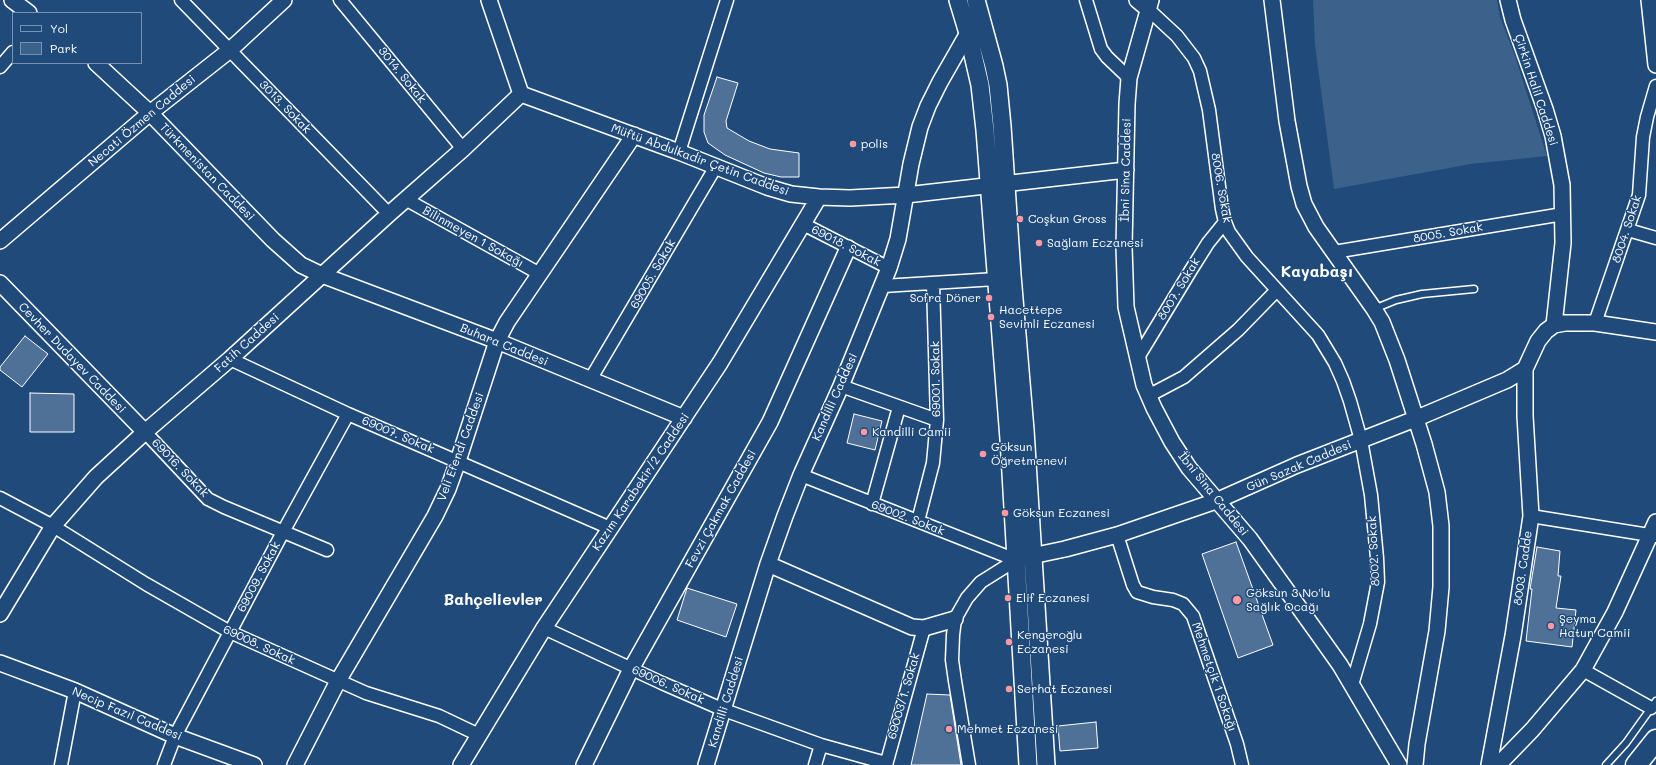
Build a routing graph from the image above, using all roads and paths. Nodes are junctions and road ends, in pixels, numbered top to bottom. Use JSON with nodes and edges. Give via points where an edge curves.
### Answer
{"nodes":[{"id":1,"x":12,"y":0,"type":"edge"},
{"id":2,"x":181,"y":0,"type":"edge"},
{"id":3,"x":284,"y":0,"type":"edge"},
{"id":4,"x":340,"y":0,"type":"edge"},
{"id":5,"x":489,"y":0,"type":"edge"},
{"id":6,"x":728,"y":0,"type":"edge"},
{"id":7,"x":958,"y":0,"type":"edge"},
{"id":8,"x":976,"y":0,"type":"edge"},
{"id":9,"x":1086,"y":0,"type":"edge"},
{"id":10,"x":1137,"y":0,"type":"edge"},
{"id":11,"x":1272,"y":0,"type":"edge"},
{"id":12,"x":1508,"y":0,"type":"edge"},
{"id":13,"x":1649,"y":0,"type":"edge"},
{"id":14,"x":1150,"y":5,"type":"edge"},
{"id":15,"x":28,"y":12,"type":"edge"},
{"id":16,"x":968,"y":33,"type":"junction"},
{"id":17,"x":230,"y":50,"type":"junction"},
{"id":18,"x":12,"y":53,"type":"edge"},
{"id":19,"x":97,"y":64,"type":"edge"},
{"id":20,"x":1656,"y":65,"type":"edge"},
{"id":21,"x":0,"y":67,"type":"edge"},
{"id":22,"x":1129,"y":78,"type":"junction"},
{"id":23,"x":1656,"y":86,"type":"edge"},
{"id":24,"x":521,"y":94,"type":"junction"},
{"id":25,"x":150,"y":113,"type":"junction"},
{"id":26,"x":634,"y":135,"type":"junction"},
{"id":27,"x":463,"y":150,"type":"junction"},
{"id":28,"x":679,"y":152,"type":"junction"},
{"id":29,"x":715,"y":168,"type":"junction"},
{"id":30,"x":1126,"y":170,"type":"junction"},
{"id":31,"x":1007,"y":184,"type":"junction"},
{"id":32,"x":989,"y":186,"type":"junction"},
{"id":33,"x":906,"y":195,"type":"junction"},
{"id":34,"x":819,"y":197,"type":"junction"},
{"id":35,"x":407,"y":200,"type":"junction"},
{"id":36,"x":389,"y":214,"type":"junction"},
{"id":37,"x":1563,"y":214,"type":"junction"},
{"id":38,"x":1225,"y":222,"type":"junction"},
{"id":39,"x":803,"y":224,"type":"junction"},
{"id":40,"x":1628,"y":230,"type":"junction"},
{"id":41,"x":1656,"y":238,"type":"edge"},
{"id":42,"x":0,"y":241,"type":"edge"},
{"id":43,"x":848,"y":248,"type":"junction"},
{"id":44,"x":1334,"y":252,"type":"junction"},
{"id":45,"x":890,"y":268,"type":"junction"},
{"id":46,"x":540,"y":274,"type":"junction"},
{"id":47,"x":322,"y":275,"type":"junction"},
{"id":48,"x":996,"y":279,"type":"junction"},
{"id":49,"x":0,"y":283,"type":"edge"},
{"id":50,"x":933,"y":283,"type":"junction"},
{"id":51,"x":883,"y":286,"type":"junction"},
{"id":52,"x":1474,"y":289,"type":"dead end"},
{"id":53,"x":1277,"y":290,"type":"junction"},
{"id":54,"x":1374,"y":309,"type":"junction"},
{"id":55,"x":1595,"y":323,"type":"junction"},
{"id":56,"x":1554,"y":325,"type":"junction"},
{"id":57,"x":1656,"y":332,"type":"edge"},
{"id":58,"x":497,"y":341,"type":"junction"},
{"id":59,"x":230,"y":359,"type":"junction"},
{"id":60,"x":1137,"y":359,"type":"junction"},
{"id":61,"x":1525,"y":369,"type":"junction"},
{"id":62,"x":590,"y":380,"type":"junction"},
{"id":63,"x":841,"y":386,"type":"junction"},
{"id":64,"x":1148,"y":396,"type":"junction"},
{"id":65,"x":899,"y":407,"type":"junction"},
{"id":66,"x":348,"y":414,"type":"junction"},
{"id":67,"x":684,"y":418,"type":"junction"},
{"id":68,"x":1415,"y":419,"type":"junction"},
{"id":69,"x":937,"y":420,"type":"junction"},
{"id":70,"x":145,"y":432,"type":"junction"},
{"id":71,"x":1361,"y":440,"type":"junction"},
{"id":72,"x":458,"y":461,"type":"junction"},
{"id":73,"x":801,"y":475,"type":"junction"},
{"id":74,"x":0,"y":498,"type":"edge"},
{"id":75,"x":1216,"y":501,"type":"junction"},
{"id":76,"x":872,"y":504,"type":"junction"},
{"id":77,"x":1531,"y":516,"type":"junction"},
{"id":78,"x":918,"y":521,"type":"junction"},
{"id":79,"x":53,"y":526,"type":"junction"},
{"id":80,"x":610,"y":528,"type":"junction"},
{"id":81,"x":1654,"y":531,"type":"edge"},
{"id":82,"x":283,"y":532,"type":"junction"},
{"id":83,"x":1117,"y":535,"type":"junction"},
{"id":84,"x":327,"y":550,"type":"dead end"},
{"id":85,"x":1033,"y":556,"type":"junction"},
{"id":86,"x":1016,"y":560,"type":"junction"},
{"id":87,"x":768,"y":564,"type":"junction"},
{"id":88,"x":0,"y":614,"type":"edge"},
{"id":89,"x":955,"y":618,"type":"junction"},
{"id":90,"x":544,"y":628,"type":"junction"},
{"id":91,"x":924,"y":628,"type":"junction"},
{"id":92,"x":230,"y":632,"type":"junction"},
{"id":93,"x":0,"y":663,"type":"edge"},
{"id":94,"x":632,"y":669,"type":"junction"},
{"id":95,"x":1583,"y":670,"type":"junction"},
{"id":96,"x":338,"y":681,"type":"junction"},
{"id":97,"x":1352,"y":684,"type":"junction"},
{"id":98,"x":75,"y":692,"type":"junction"},
{"id":99,"x":1654,"y":704,"type":"edge"},
{"id":100,"x":724,"y":710,"type":"junction"},
{"id":101,"x":479,"y":735,"type":"junction"},
{"id":102,"x":175,"y":736,"type":"junction"},
{"id":103,"x":1656,"y":740,"type":"edge"},
{"id":104,"x":821,"y":745,"type":"junction"},
{"id":105,"x":886,"y":764,"type":"edge"},
{"id":106,"x":61,"y":765,"type":"edge"},
{"id":107,"x":164,"y":765,"type":"edge"},
{"id":108,"x":254,"y":765,"type":"edge"},
{"id":109,"x":295,"y":765,"type":"edge"},
{"id":110,"x":462,"y":765,"type":"edge"},
{"id":111,"x":584,"y":765,"type":"edge"},
{"id":112,"x":706,"y":765,"type":"edge"},
{"id":113,"x":815,"y":765,"type":"edge"},
{"id":114,"x":969,"y":765,"type":"edge"},
{"id":115,"x":1028,"y":765,"type":"edge"},
{"id":116,"x":1046,"y":765,"type":"edge"},
{"id":117,"x":1242,"y":765,"type":"edge"},
{"id":118,"x":1399,"y":765,"type":"edge"},
{"id":119,"x":1415,"y":765,"type":"edge"},
{"id":120,"x":1489,"y":765,"type":"edge"},
{"id":121,"x":1498,"y":765,"type":"edge"},
{"id":122,"x":1606,"y":765,"type":"edge"},
{"id":123,"x":1636,"y":765,"type":"edge"}],
"edges":[{"from":1,"to":15,"type":"street"},
{"from":2,"to":17,"type":"street","name":"3013. Sokak"},
{"from":3,"to":17,"type":"street","name":"Necati Özmen Caddesi"},
{"from":4,"to":27,"type":"street","name":"3014. Sokak"},
{"from":5,"to":24,"type":"street"},
{"from":6,"to":28,"type":"street"},
{"from":7,"to":16,"type":"main road"},
{"from":8,"to":31,"type":"main road","via":[[998,86]]},
{"from":9,"to":22,"type":"street","via":[[1102,49]]},
{"from":10,"to":14,"type":"street"},
{"from":11,"to":44,"type":"street","via":[[1282,88],[1299,186],[1309,216]]},
{"from":12,"to":37,"type":"street","name":"Çirkin Halil Caddesi","via":[[1553,136],[1562,185]]},
{"from":13,"to":20,"type":"street"},
{"from":14,"to":22,"type":"street","name":"İbni Sina Caddesi"},
{"from":14,"to":38,"type":"street","name":"8006. Sokak","via":[[1194,58],[1200,71],[1209,110]]},
{"from":16,"to":32,"type":"main road","via":[[983,104]]},
{"from":16,"to":33,"type":"street","name":"Kandilli Caddesi","via":[[928,106],[912,158]]},
{"from":17,"to":25,"type":"street","name":"Necati Özmen Caddesi"},
{"from":17,"to":36,"type":"street","name":"3013. Sokak"},
{"from":18,"to":21,"type":"street"},
{"from":19,"to":25,"type":"street","name":"Türkmenistan Caddesi"},
{"from":22,"to":30,"type":"street","name":"İbni Sina Caddesi"},
{"from":23,"to":40,"type":"street","name":"8004. Sokak","via":[[1646,117],[1639,195]]},
{"from":24,"to":26,"type":"street","name":"Müftü Abdulkadir Çetin Caddesi"},
{"from":24,"to":27,"type":"street","name":"Fatih Caddesi"},
{"from":25,"to":42,"type":"street","name":"Necati Özmen Caddesi"},
{"from":25,"to":47,"type":"street","name":"Türkmenistan Caddesi","via":[[273,240],[302,265]]},
{"from":26,"to":28,"type":"street","name":"Müftü Abdulkadir Çetin Caddesi"},
{"from":26,"to":46,"type":"street","name":"Veli Efendi Caddesi"},
{"from":27,"to":35,"type":"street","name":"Fatih Caddesi"},
{"from":28,"to":29,"type":"street","name":"Müftü Abdulkadir Çetin Caddesi"},
{"from":29,"to":34,"type":"street","name":"Müftü Abdulkadir Çetin Caddesi","via":[[791,194]]},
{"from":29,"to":62,"type":"street","name":"69005. Sokak"},
{"from":30,"to":31,"type":"street","name":"Müftü Abdulkadir Çetin Caddesi"},
{"from":30,"to":60,"type":"street","name":"İbni Sina Caddesi","via":[[1126,307]]},
{"from":31,"to":32,"type":"street","name":"Müftü Abdulkadir Çetin Caddesi"},
{"from":31,"to":85,"type":"main road"},
{"from":32,"to":33,"type":"street","name":"Müftü Abdulkadir Çetin Caddesi"},
{"from":32,"to":48,"type":"main road"},
{"from":33,"to":34,"type":"street","name":"Müftü Abdulkadir Çetin Caddesi"},
{"from":33,"to":45,"type":"street","name":"Kandilli Caddesi"},
{"from":34,"to":39,"type":"street","name":"Kazım Karabekir/2 Caddesi"},
{"from":35,"to":36,"type":"street","name":"Fatih Caddesi"},
{"from":35,"to":46,"type":"street","name":"Bilinmeyen 1 Sokağı"},
{"from":36,"to":47,"type":"street","name":"Fatih Caddesi"},
{"from":37,"to":44,"type":"street","name":"8005. Sokak"},
{"from":37,"to":56,"type":"street","name":"Çirkin Halil Caddesi","via":[[1563,243]]},
{"from":38,"to":53,"type":"street","name":"8006. Sokak","via":[[1238,245]]},
{"from":38,"to":60,"type":"street","name":"8007. Sokak","via":[[1208,243]]},
{"from":39,"to":43,"type":"street","name":"69018. Sokak"},
{"from":39,"to":67,"type":"street","name":"Kazım Karabekir/2 Caddesi"},
{"from":40,"to":41,"type":"street"},
{"from":40,"to":55,"type":"street","name":"8004. Sokak"},
{"from":43,"to":45,"type":"street","name":"69018. Sokak"},
{"from":43,"to":94,"type":"street","name":"Fevzi Çakmak Caddesi","via":[[770,422]]},
{"from":44,"to":54,"type":"street"},
{"from":45,"to":51,"type":"street","name":"Kandilli Caddesi"},
{"from":46,"to":58,"type":"street","name":"Veli Efendi Caddesi"},
{"from":47,"to":58,"type":"street","name":"Buhara Caddesi"},
{"from":47,"to":59,"type":"street","name":"Fatih Caddesi"},
{"from":48,"to":50,"type":"street"},
{"from":48,"to":86,"type":"main road"},
{"from":49,"to":70,"type":"street","name":"Cevher Dudayev Caddesi"},
{"from":50,"to":51,"type":"street"},
{"from":50,"to":69,"type":"street","name":"69001. Sokak"},
{"from":51,"to":63,"type":"street","name":"Kandilli Caddesi"},
{"from":52,"to":54,"type":"lane","via":[[1422,294],[1396,300]]},
{"from":53,"to":64,"type":"street","via":[[1238,330],[1184,378]]},
{"from":53,"to":71,"type":"street","name":"8006. Sokak","via":[[1318,335],[1333,358],[1343,380]]},
{"from":54,"to":68,"type":"street","via":[[1389,337]]},
{"from":55,"to":56,"type":"street"},
{"from":55,"to":57,"type":"street"},
{"from":56,"to":61,"type":"street","via":[[1538,340]]},
{"from":58,"to":62,"type":"street","name":"Buhara Caddesi"},
{"from":58,"to":72,"type":"street","name":"Veli Efendi Caddesi"},
{"from":59,"to":66,"type":"street","name":"69007. Sokak"},
{"from":59,"to":70,"type":"street","name":"Fatih Caddesi"},
{"from":60,"to":64,"type":"street","name":"İbni Sina Caddesi"},
{"from":61,"to":68,"type":"street","name":"Gün Sazak Caddesi","via":[[1507,380]]},
{"from":61,"to":77,"type":"street","name":"8003. Cadde"},
{"from":62,"to":67,"type":"street","name":"Buhara Caddesi"},
{"from":63,"to":65,"type":"street"},
{"from":63,"to":73,"type":"street","name":"Kandilli Caddesi"},
{"from":64,"to":75,"type":"street","name":"İbni Sina Caddesi","via":[[1180,455]]},
{"from":65,"to":69,"type":"street"},
{"from":65,"to":76,"type":"street"},
{"from":66,"to":72,"type":"street","name":"69007. Sokak"},
{"from":66,"to":82,"type":"street","name":"69009. Sokak"},
{"from":67,"to":80,"type":"street","name":"Kazım Karabekir/2 Caddesi"},
{"from":68,"to":71,"type":"street","name":"Gün Sazak Caddesi"},
{"from":68,"to":119,"type":"street","via":[[1437,492],[1442,526],[1442,552],[1437,631]]},
{"from":69,"to":78,"type":"street","name":"69001. Sokak","via":[[933,463]]},
{"from":70,"to":79,"type":"street","name":"Fatih Caddesi","via":[[96,477]]},
{"from":70,"to":82,"type":"street","name":"69016. Sokak","via":[[208,499]]},
{"from":71,"to":75,"type":"street","name":"Gün Sazak Caddesi"},
{"from":71,"to":97,"type":"street","name":"8002. Sokak","via":[[1373,519],[1378,582],[1370,624]]},
{"from":72,"to":80,"type":"street","name":"69007. Sokak"},
{"from":72,"to":96,"type":"street","name":"Veli Efendi Caddesi","via":[[435,516]]},
{"from":73,"to":76,"type":"street","name":"69002. Sokak"},
{"from":73,"to":87,"type":"street","name":"Kandilli Caddesi"},
{"from":74,"to":79,"type":"street","name":"69008. Sokak"},
{"from":75,"to":83,"type":"street","name":"Gün Sazak Caddesi"},
{"from":75,"to":97,"type":"street","name":"İbni Sina Caddesi","via":[[1250,539]]},
{"from":76,"to":78,"type":"street","name":"69002. Sokak"},
{"from":77,"to":81,"type":"street"},
{"from":77,"to":120,"type":"street","name":"8003. Cadde","via":[[1514,630]]},
{"from":78,"to":86,"type":"street","name":"69002. Sokak"},
{"from":79,"to":88,"type":"street","name":"Fatih Caddesi"},
{"from":79,"to":92,"type":"street","name":"69008. Sokak"},
{"from":80,"to":90,"type":"street","name":"Kazım Karabekir/2 Caddesi"},
{"from":81,"to":95,"type":"street","via":[[1615,612]]},
{"from":82,"to":84,"type":"street","name":"69016. Sokak"},
{"from":82,"to":92,"type":"street","name":"69009. Sokak"},
{"from":83,"to":85,"type":"street","name":"Gün Sazak Caddesi"},
{"from":83,"to":117,"type":"street","name":"Mehmetçik 1 Sokağı","via":[[1132,585],[1137,592],[1183,604],[1193,616],[1238,744]]},
{"from":85,"to":86,"type":"street","name":"Gün Sazak Caddesi"},
{"from":85,"to":116,"type":"main road"},
{"from":86,"to":89,"type":"street","via":[[982,582],[966,598]]},
{"from":86,"to":115,"type":"main road"},
{"from":87,"to":91,"type":"street","via":[[912,627]]},
{"from":87,"to":100,"type":"street","name":"Kandilli Caddesi"},
{"from":89,"to":91,"type":"street"},
{"from":89,"to":114,"type":"street","via":[[954,674]]},
{"from":90,"to":94,"type":"street","name":"69006. Sokak"},
{"from":90,"to":101,"type":"street","name":"Kazım Karabekir/2 Caddesi"},
{"from":91,"to":105,"type":"street","name":"69003/1. Sokak"},
{"from":92,"to":96,"type":"street","name":"69008. Sokak"},
{"from":92,"to":102,"type":"street","name":"69009. Sokak"},
{"from":93,"to":98,"type":"street","name":"Necip Fazıl Caddesi"},
{"from":94,"to":100,"type":"street","name":"69006. Sokak"},
{"from":94,"to":111,"type":"street","name":"Fevzi Çakmak Caddesi"},
{"from":95,"to":99,"type":"street"},
{"from":95,"to":121,"type":"street","via":[[1532,730]]},
{"from":96,"to":101,"type":"street","name":"69008. Sokak","via":[[366,694],[439,716]]},
{"from":96,"to":109,"type":"street","name":"Veli Efendi Caddesi"},
{"from":97,"to":118,"type":"street","name":"İbni Sina Caddesi"},
{"from":98,"to":102,"type":"street","name":"Necip Fazıl Caddesi"},
{"from":98,"to":106,"type":"street"},
{"from":99,"to":122,"type":"lane","via":[[1626,743]]},
{"from":100,"to":104,"type":"street","name":"69006. Sokak"},
{"from":100,"to":112,"type":"street","name":"Kandilli Caddesi"},
{"from":101,"to":110,"type":"street","name":"Kazım Karabekir/2 Caddesi"},
{"from":102,"to":107,"type":"street","name":"69009. Sokak"},
{"from":102,"to":108,"type":"street","name":"Necip Fazıl Caddesi"},
{"from":103,"to":123,"type":"highway"},
{"from":104,"to":105,"type":"street","name":"69006. Sokak"},
{"from":104,"to":113,"type":"street"}]}
